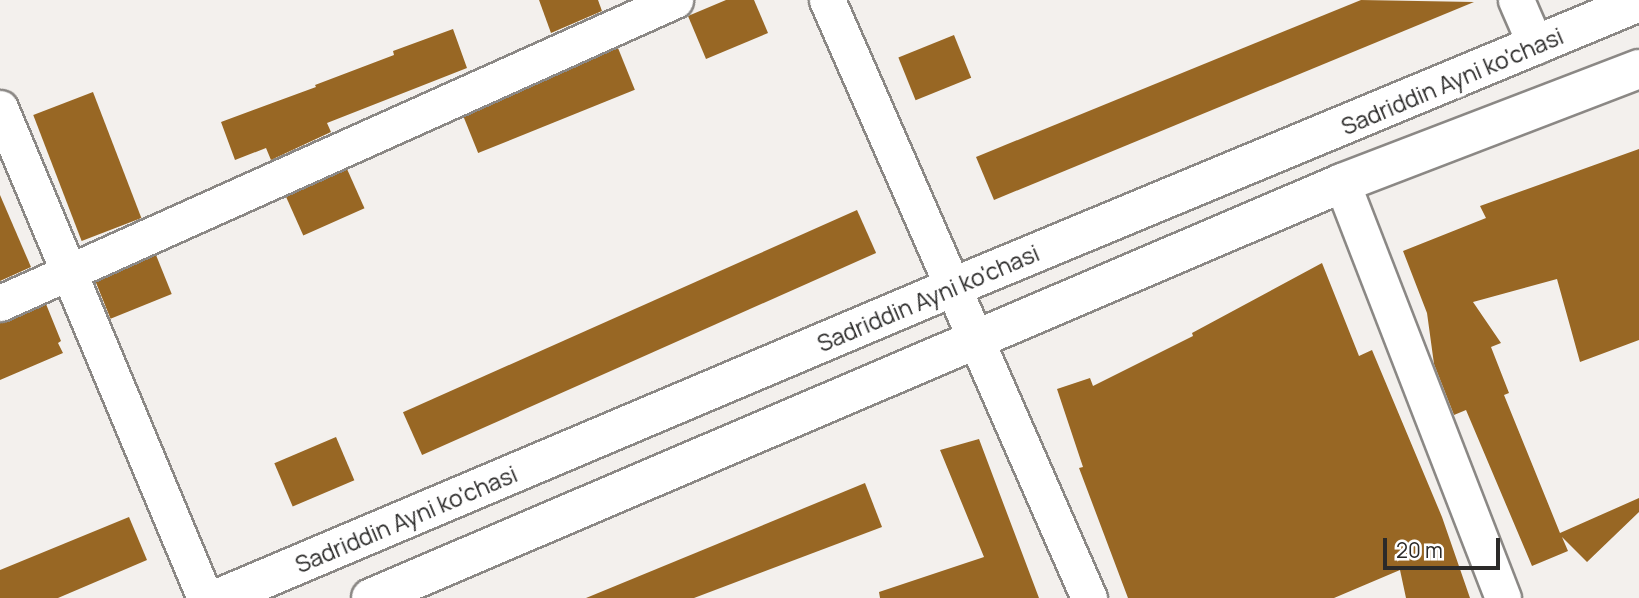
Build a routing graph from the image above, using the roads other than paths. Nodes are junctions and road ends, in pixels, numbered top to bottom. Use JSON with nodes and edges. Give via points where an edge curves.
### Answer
{"nodes":[{"id":1,"x":676,"y":0,"type":"edge"},
{"id":2,"x":827,"y":0,"type":"edge"},
{"id":3,"x":1516,"y":0,"type":"edge"},
{"id":4,"x":1639,"y":2,"type":"edge"},
{"id":5,"x":1536,"y":46,"type":"junction"},
{"id":6,"x":1639,"y":68,"type":"edge"},
{"id":7,"x":0,"y":108,"type":"edge"},
{"id":8,"x":1342,"y":183,"type":"junction"},
{"id":9,"x":69,"y":271,"type":"junction"},
{"id":10,"x":951,"y":288,"type":"junction"},
{"id":11,"x":0,"y":303,"type":"edge"},
{"id":12,"x":975,"y":340,"type":"junction"},
{"id":13,"x":205,"y":598,"type":"edge"},
{"id":14,"x":219,"y":598,"type":"edge"},
{"id":15,"x":370,"y":598,"type":"edge"},
{"id":16,"x":1089,"y":598,"type":"edge"},
{"id":17,"x":1503,"y":598,"type":"edge"}],
"edges":[{"from":1,"to":9,"type":"street"},
{"from":2,"to":10,"type":"street"},
{"from":3,"to":5,"type":"street"},
{"from":4,"to":5,"type":"main road","name":"Sadriddin Ayni ko'chasi"},
{"from":5,"to":10,"type":"main road","name":"Sadriddin Ayni ko'chasi"},
{"from":6,"to":8,"type":"main road"},
{"from":7,"to":9,"type":"street"},
{"from":8,"to":12,"type":"main road"},
{"from":8,"to":17,"type":"street"},
{"from":9,"to":11,"type":"street"},
{"from":9,"to":13,"type":"street"},
{"from":10,"to":12,"type":"street"},
{"from":10,"to":14,"type":"main road","name":"Sadriddin Ayni ko'chasi"},
{"from":12,"to":15,"type":"main road"},
{"from":12,"to":16,"type":"street"}]}
